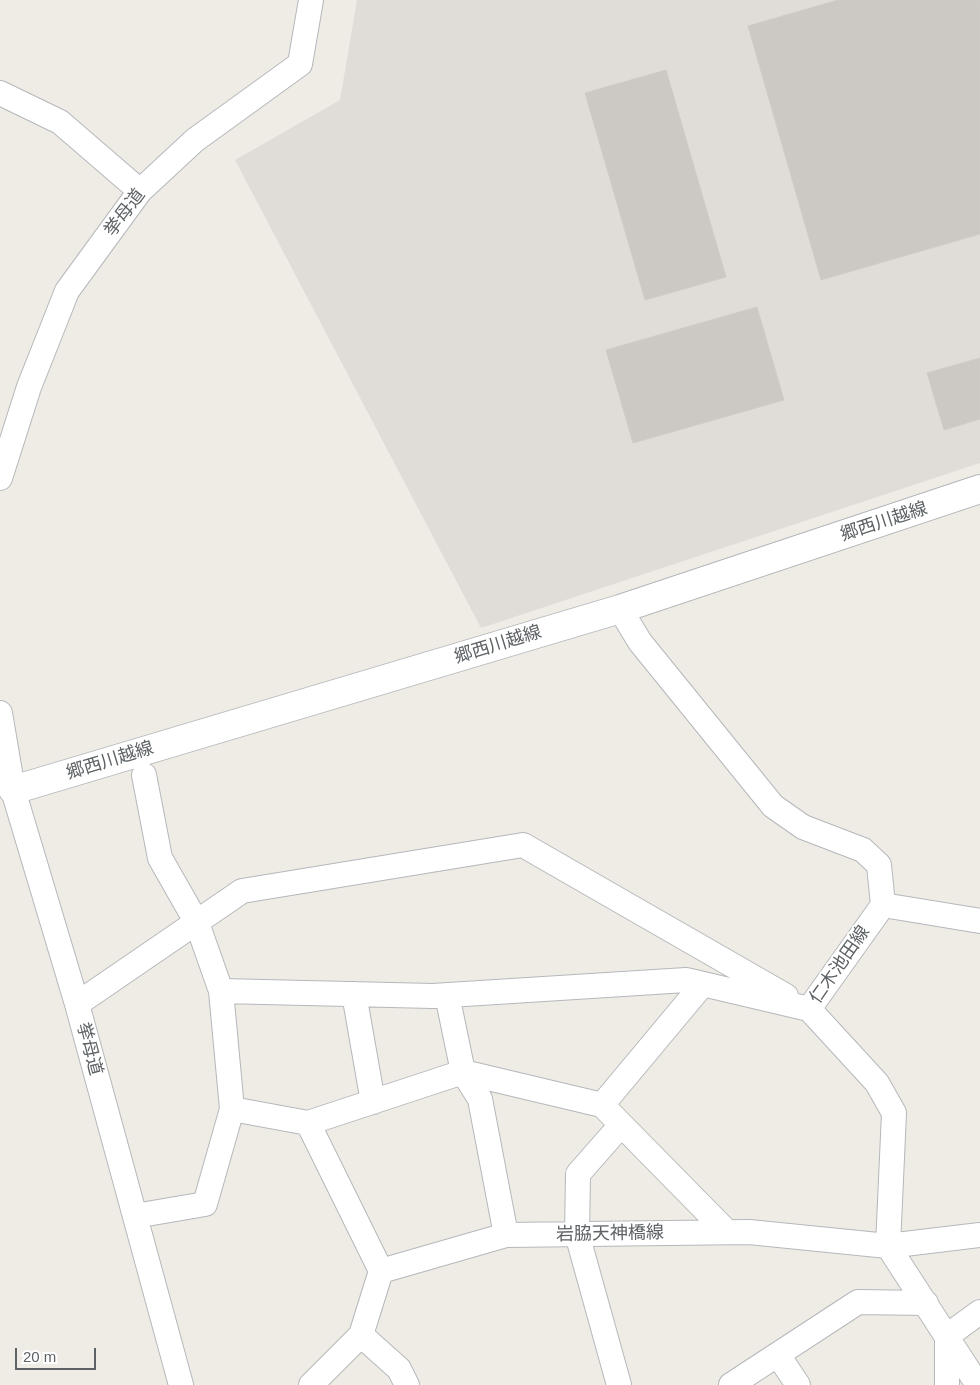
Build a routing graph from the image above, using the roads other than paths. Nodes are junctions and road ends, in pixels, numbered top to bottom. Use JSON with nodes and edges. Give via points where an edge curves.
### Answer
{"nodes":[{"id":1,"x":311,"y":0,"type":"edge"},
{"id":2,"x":0,"y":93,"type":"edge"},
{"id":3,"x":140,"y":191,"type":"junction"},
{"id":4,"x":0,"y":478,"type":"edge"},
{"id":5,"x":980,"y":490,"type":"edge"},
{"id":6,"x":620,"y":609,"type":"junction"},
{"id":7,"x":0,"y":713,"type":"edge"},
{"id":8,"x":144,"y":775,"type":"dead end"},
{"id":9,"x":6,"y":792,"type":"edge"},
{"id":10,"x":883,"y":905,"type":"junction"},
{"id":11,"x":980,"y":921,"type":"edge"},
{"id":12,"x":197,"y":923,"type":"junction"},
{"id":13,"x":703,"y":984,"type":"junction"},
{"id":14,"x":221,"y":991,"type":"junction"},
{"id":15,"x":354,"y":994,"type":"junction"},
{"id":16,"x":447,"y":995,"type":"junction"},
{"id":17,"x":76,"y":1004,"type":"junction"},
{"id":18,"x":809,"y":1009,"type":"junction"},
{"id":19,"x":463,"y":1072,"type":"junction"},
{"id":20,"x":372,"y":1102,"type":"junction"},
{"id":21,"x":602,"y":1105,"type":"junction"},
{"id":22,"x":232,"y":1109,"type":"junction"},
{"id":23,"x":308,"y":1123,"type":"junction"},
{"id":24,"x":621,"y":1125,"type":"junction"},
{"id":25,"x":135,"y":1216,"type":"junction"},
{"id":26,"x":727,"y":1232,"type":"junction"},
{"id":27,"x":577,"y":1234,"type":"junction"},
{"id":28,"x":506,"y":1235,"type":"junction"},
{"id":29,"x":980,"y":1235,"type":"edge"},
{"id":30,"x":888,"y":1246,"type":"junction"},
{"id":31,"x":381,"y":1271,"type":"junction"},
{"id":32,"x":926,"y":1303,"type":"junction"},
{"id":33,"x":980,"y":1312,"type":"edge"},
{"id":34,"x":361,"y":1335,"type":"junction"},
{"id":35,"x":947,"y":1336,"type":"junction"},
{"id":36,"x":778,"y":1355,"type":"junction"},
{"id":37,"x":181,"y":1385,"type":"edge"},
{"id":38,"x":311,"y":1385,"type":"edge"},
{"id":39,"x":406,"y":1385,"type":"edge"},
{"id":40,"x":619,"y":1385,"type":"edge"},
{"id":41,"x":731,"y":1385,"type":"edge"},
{"id":42,"x":798,"y":1385,"type":"edge"},
{"id":43,"x":947,"y":1385,"type":"edge"},
{"id":44,"x":978,"y":1385,"type":"edge"}],
"edges":[{"from":1,"to":3,"type":"street","name":"挙母道","via":[[300,64],[194,140]]},
{"from":2,"to":3,"type":"street","via":[[60,122]]},
{"from":3,"to":4,"type":"street","name":"挙母道","via":[[67,290],[29,387]]},
{"from":5,"to":6,"type":"street","name":"郷西川越線"},
{"from":6,"to":9,"type":"street","name":"郷西川越線"},
{"from":6,"to":10,"type":"street","via":[[640,642],[773,806],[803,827],[863,850],[879,865]]},
{"from":7,"to":9,"type":"street","name":"挙母道"},
{"from":8,"to":12,"type":"street","via":[[160,858]]},
{"from":9,"to":17,"type":"street","name":"挙母道"},
{"from":10,"to":11,"type":"street"},
{"from":10,"to":18,"type":"street","name":"仁木池田線"},
{"from":12,"to":14,"type":"street"},
{"from":12,"to":17,"type":"street"},
{"from":12,"to":18,"type":"street","via":[[242,891],[523,845]]},
{"from":13,"to":16,"type":"street","via":[[686,980]]},
{"from":13,"to":18,"type":"street"},
{"from":13,"to":21,"type":"street"},
{"from":14,"to":15,"type":"street"},
{"from":14,"to":22,"type":"street"},
{"from":15,"to":16,"type":"street"},
{"from":15,"to":20,"type":"street"},
{"from":16,"to":19,"type":"street"},
{"from":17,"to":25,"type":"street","name":"挙母道"},
{"from":18,"to":30,"type":"street","name":"仁木池田線","via":[[877,1083],[894,1113]]},
{"from":19,"to":20,"type":"street"},
{"from":19,"to":21,"type":"street"},
{"from":19,"to":28,"type":"street","via":[[480,1099]]},
{"from":20,"to":23,"type":"street"},
{"from":21,"to":24,"type":"street"},
{"from":22,"to":23,"type":"street"},
{"from":22,"to":25,"type":"street","via":[[205,1204]]},
{"from":23,"to":31,"type":"street"},
{"from":24,"to":26,"type":"street"},
{"from":24,"to":27,"type":"street","via":[[578,1174]]},
{"from":25,"to":37,"type":"street","name":"挙母道"},
{"from":26,"to":27,"type":"street","name":"岩脇天神橋線"},
{"from":26,"to":30,"type":"street","name":"岩脇天神橋線"},
{"from":27,"to":28,"type":"street","name":"岩脇天神橋線"},
{"from":27,"to":40,"type":"street"},
{"from":28,"to":31,"type":"street","name":"岩脇天神橋線"},
{"from":29,"to":30,"type":"street","name":"岩脇天神橋線"},
{"from":30,"to":32,"type":"street"},
{"from":31,"to":34,"type":"street"},
{"from":32,"to":35,"type":"street"},
{"from":32,"to":36,"type":"street","via":[[858,1302]]},
{"from":33,"to":35,"type":"street"},
{"from":34,"to":38,"type":"street"},
{"from":34,"to":39,"type":"street","via":[[398,1369]]},
{"from":35,"to":43,"type":"street"},
{"from":35,"to":44,"type":"street"},
{"from":36,"to":41,"type":"street"},
{"from":36,"to":42,"type":"street"}]}
